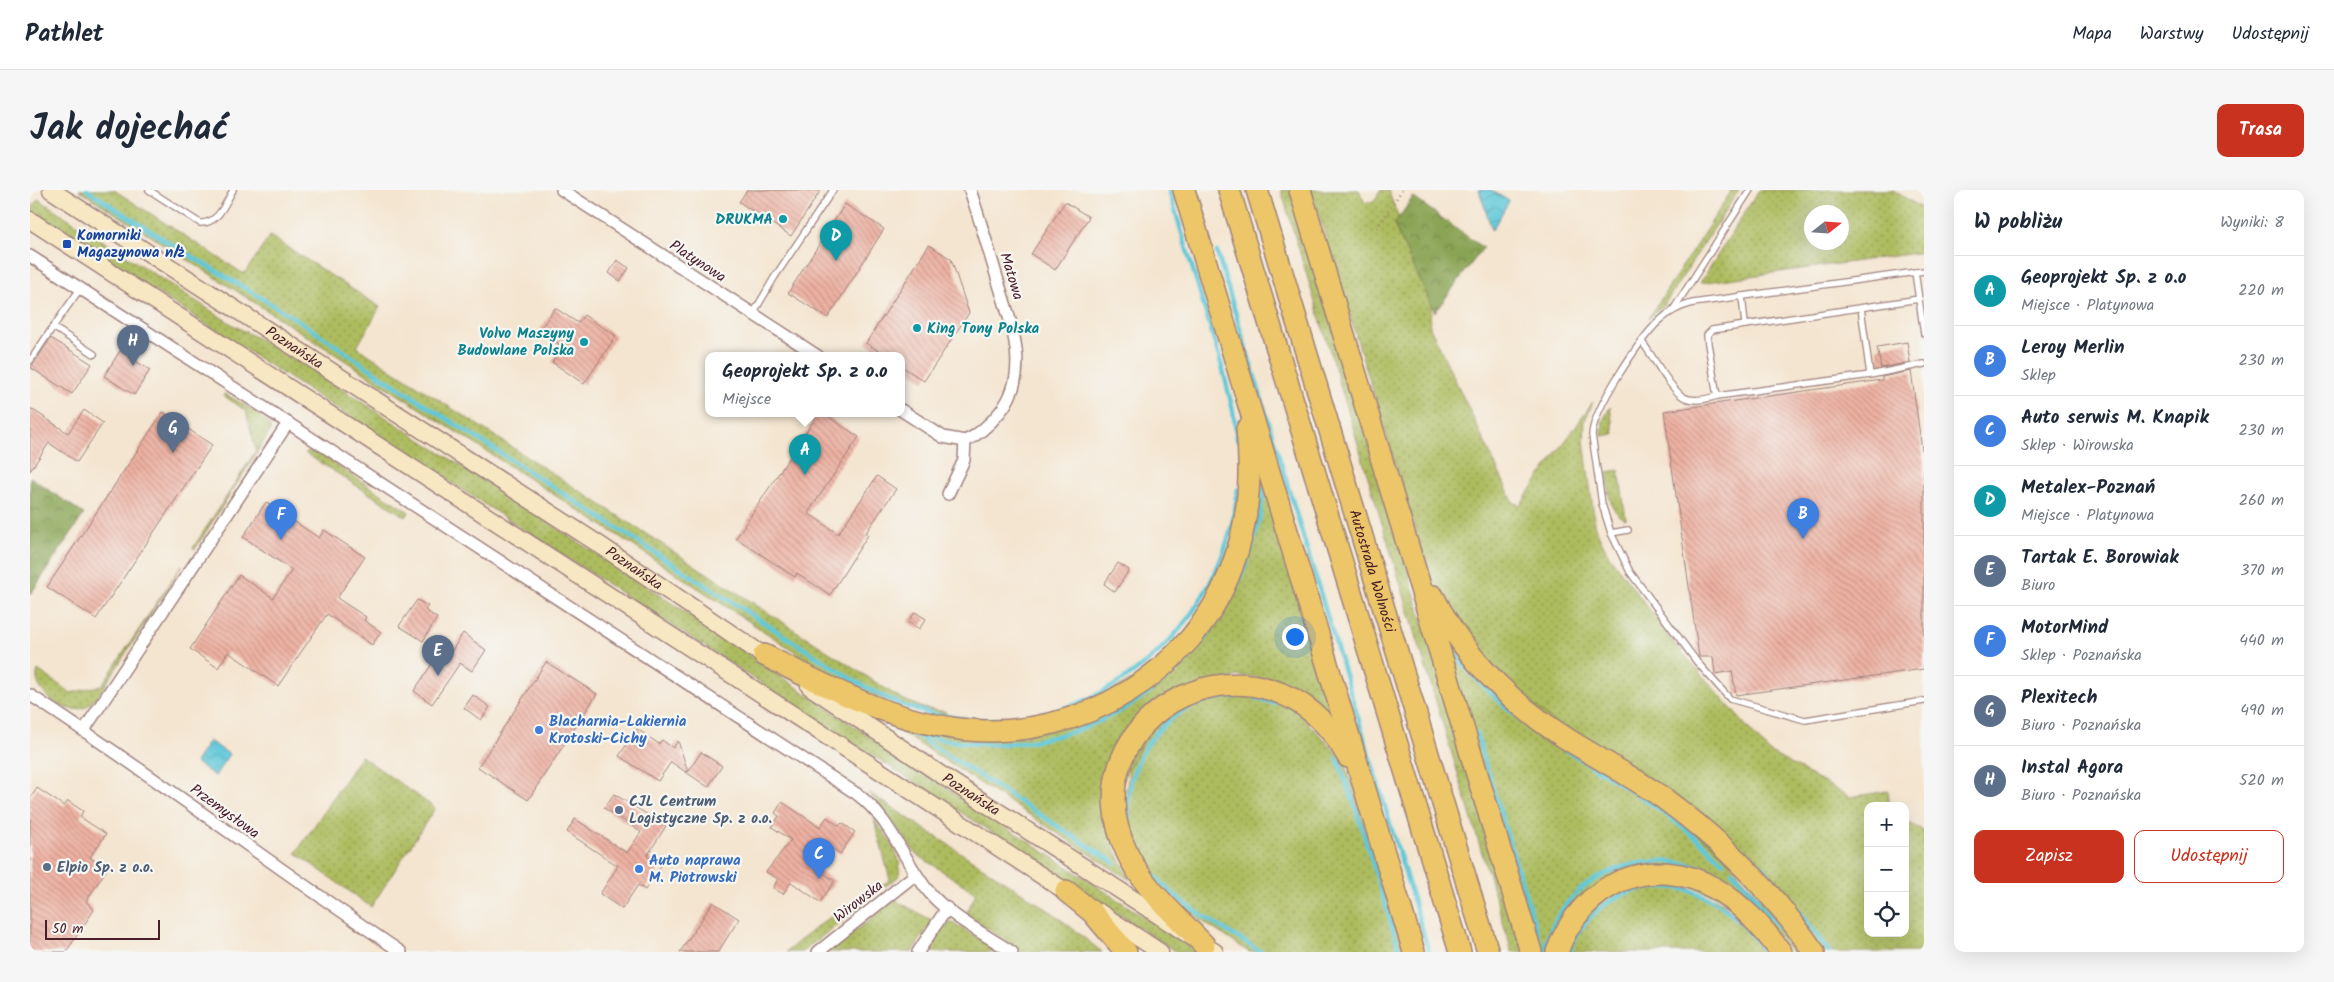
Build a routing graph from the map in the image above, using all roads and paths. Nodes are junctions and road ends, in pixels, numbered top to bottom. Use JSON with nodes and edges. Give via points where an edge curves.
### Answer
{"nodes":[{"id":1,"x":51,"y":190,"type":"edge"},
{"id":2,"x":149,"y":190,"type":"edge"},
{"id":3,"x":234,"y":190,"type":"edge"},
{"id":4,"x":562,"y":190,"type":"edge"},
{"id":5,"x":833,"y":190,"type":"edge"},
{"id":6,"x":970,"y":190,"type":"edge"},
{"id":7,"x":1184,"y":190,"type":"edge"},
{"id":8,"x":1229,"y":190,"type":"edge"},
{"id":9,"x":1257,"y":190,"type":"edge"},
{"id":10,"x":1300,"y":190,"type":"edge"},
{"id":11,"x":1402,"y":190,"type":"edge"},
{"id":12,"x":1750,"y":190,"type":"edge"},
{"id":13,"x":30,"y":220,"type":"edge"},
{"id":14,"x":1377,"y":228,"type":"dead end"},
{"id":15,"x":30,"y":256,"type":"edge"},
{"id":16,"x":1924,"y":271,"type":"edge"},
{"id":17,"x":1915,"y":272,"type":"junction"},
{"id":18,"x":80,"y":289,"type":"junction"},
{"id":19,"x":1742,"y":296,"type":"junction"},
{"id":20,"x":1919,"y":300,"type":"junction"},
{"id":21,"x":1861,"y":308,"type":"junction"},
{"id":22,"x":1672,"y":312,"type":"junction"},
{"id":23,"x":753,"y":314,"type":"junction"},
{"id":24,"x":1745,"y":324,"type":"junction"},
{"id":25,"x":53,"y":327,"type":"junction"},
{"id":26,"x":1924,"y":334,"type":"edge"},
{"id":27,"x":1642,"y":342,"type":"junction"},
{"id":28,"x":812,"y":352,"type":"edge"},
{"id":29,"x":94,"y":354,"type":"dead end"},
{"id":30,"x":30,"y":361,"type":"edge"},
{"id":31,"x":1924,"y":364,"type":"edge"},
{"id":32,"x":1870,"y":375,"type":"junction"},
{"id":33,"x":1240,"y":377,"type":"junction"},
{"id":34,"x":1717,"y":396,"type":"junction"},
{"id":35,"x":905,"y":413,"type":"edge"},
{"id":36,"x":288,"y":423,"type":"junction"},
{"id":37,"x":965,"y":441,"type":"junction"},
{"id":38,"x":948,"y":494,"type":"dead end"},
{"id":39,"x":1628,"y":530,"type":"dead end"},
{"id":40,"x":1611,"y":533,"type":"junction"},
{"id":41,"x":1410,"y":549,"type":"junction"},
{"id":42,"x":764,"y":655,"type":"junction"},
{"id":43,"x":30,"y":695,"type":"edge"},
{"id":44,"x":1924,"y":701,"type":"edge"},
{"id":45,"x":84,"y":730,"type":"junction"},
{"id":46,"x":1368,"y":803,"type":"junction"},
{"id":47,"x":916,"y":874,"type":"junction"},
{"id":48,"x":1066,"y":891,"type":"junction"},
{"id":49,"x":947,"y":908,"type":"junction"},
{"id":50,"x":1209,"y":948,"type":"edge"},
{"id":51,"x":401,"y":952,"type":"edge"},
{"id":52,"x":818,"y":952,"type":"edge"},
{"id":53,"x":918,"y":952,"type":"edge"},
{"id":54,"x":1012,"y":952,"type":"edge"},
{"id":55,"x":1126,"y":952,"type":"edge"},
{"id":56,"x":1160,"y":952,"type":"edge"},
{"id":57,"x":1414,"y":952,"type":"edge"},
{"id":58,"x":1460,"y":952,"type":"edge"},
{"id":59,"x":1488,"y":952,"type":"edge"},
{"id":60,"x":1531,"y":952,"type":"edge"},
{"id":61,"x":1557,"y":952,"type":"edge"},
{"id":62,"x":1781,"y":952,"type":"edge"},
{"id":63,"x":1814,"y":952,"type":"edge"}],
"edges":[{"from":1,"to":42,"type":"main road","name":"Poznańska","via":[[600,545]]},
{"from":2,"to":3,"type":"lane","via":[[200,223],[218,216]]},
{"from":4,"to":23,"type":"street","name":"Platynowa"},
{"from":5,"to":23,"type":"lane"},
{"from":6,"to":37,"type":"street","name":"Matowa","via":[[1008,313],[1018,359],[1014,386],[1003,408],[983,430]]},
{"from":7,"to":33,"type":"highway"},
{"from":8,"to":58,"type":"highway","name":"Autostrada Wolności"},
{"from":9,"to":59,"type":"highway","name":"Autostrada Wolności"},
{"from":10,"to":41,"type":"highway"},
{"from":11,"to":14,"type":"path"},
{"from":12,"to":22,"type":"lane"},
{"from":13,"to":48,"type":"main road","name":"Poznańska"},
{"from":15,"to":18,"type":"street"},
{"from":16,"to":17,"type":"lane"},
{"from":17,"to":19,"type":"lane"},
{"from":17,"to":20,"type":"lane"},
{"from":18,"to":25,"type":"lane"},
{"from":18,"to":36,"type":"street"},
{"from":19,"to":22,"type":"lane","via":[[1693,303]]},
{"from":19,"to":24,"type":"lane"},
{"from":20,"to":21,"type":"lane"},
{"from":20,"to":26,"type":"lane"},
{"from":21,"to":24,"type":"lane"},
{"from":21,"to":32,"type":"lane"},
{"from":22,"to":27,"type":"lane","via":[[1657,323]]},
{"from":23,"to":28,"type":"street","name":"Platynowa"},
{"from":24,"to":34,"type":"lane","via":[[1712,330],[1707,335]]},
{"from":25,"to":29,"type":"lane"},
{"from":25,"to":30,"type":"lane"},
{"from":27,"to":34,"type":"lane","via":[[1682,397],[1694,400]]},
{"from":27,"to":40,"type":"lane","via":[[1603,402],[1593,426],[1602,504]]},
{"from":31,"to":32,"type":"lane"},
{"from":32,"to":34,"type":"lane"},
{"from":33,"to":42,"type":"highway","via":[[1250,478],[1245,523],[1232,568],[1209,614],[1193,634],[1162,667],[1122,697],[1056,723],[1014,730],[969,730],[902,716],[835,691]]},
{"from":33,"to":46,"type":"highway"},
{"from":35,"to":37,"type":"street","via":[[943,437]]},
{"from":36,"to":45,"type":"street"},
{"from":36,"to":47,"type":"street","via":[[857,794],[879,813]]},
{"from":37,"to":38,"type":"street","via":[[964,460]]},
{"from":39,"to":40,"type":"lane"},
{"from":40,"to":44,"type":"lane","via":[[1630,572],[1697,662],[1730,699],[1806,720]]},
{"from":41,"to":60,"type":"highway"},
{"from":41,"to":63,"type":"highway","via":[[1447,622],[1491,679],[1540,721],[1650,790],[1712,837],[1758,882]]},
{"from":42,"to":50,"type":"main road","name":"Poznańska","via":[[940,774]]},
{"from":43,"to":45,"type":"street","name":"Przemysłowa"},
{"from":45,"to":51,"type":"street","name":"Przemysłowa"},
{"from":46,"to":50,"type":"highway","via":[[1335,736],[1311,712],[1280,692],[1241,684],[1222,684],[1174,700],[1151,719],[1134,738],[1119,768],[1115,800],[1118,830],[1141,878]]},
{"from":46,"to":57,"type":"highway"},
{"from":47,"to":49,"type":"street","via":[[929,892]]},
{"from":47,"to":52,"type":"street","name":"Wirowska"},
{"from":48,"to":55,"type":"highway","via":[[1092,912]]},
{"from":48,"to":56,"type":"main road","name":"Poznańska"},
{"from":49,"to":53,"type":"street"},
{"from":49,"to":54,"type":"street"},
{"from":61,"to":62,"type":"highway","via":[[1562,937],[1578,912],[1606,888],[1635,877],[1670,874],[1698,881],[1728,896],[1754,919]]}]}
